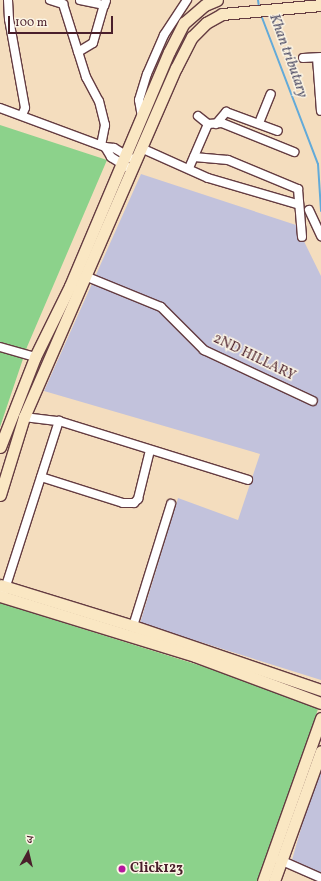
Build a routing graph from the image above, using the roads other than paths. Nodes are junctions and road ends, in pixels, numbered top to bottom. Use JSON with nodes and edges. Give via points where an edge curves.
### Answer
{"nodes":[{"id":1,"x":8,"y":0,"type":"edge"},
{"id":2,"x":50,"y":0,"type":"edge"},
{"id":3,"x":80,"y":0,"type":"edge"},
{"id":4,"x":187,"y":0,"type":"edge"},
{"id":5,"x":217,"y":0,"type":"edge"},
{"id":6,"x":65,"y":2,"type":"edge"},
{"id":7,"x":105,"y":3,"type":"edge"},
{"id":8,"x":321,"y":5,"type":"edge"},
{"id":9,"x":78,"y":52,"type":"junction"},
{"id":10,"x":319,"y":57,"type":"edge"},
{"id":11,"x":302,"y":58,"type":"dead end"},
{"id":12,"x":270,"y":94,"type":"dead end"},
{"id":13,"x":0,"y":108,"type":"edge"},
{"id":14,"x":321,"y":111,"type":"edge"},
{"id":15,"x":22,"y":115,"type":"junction"},
{"id":16,"x":198,"y":116,"type":"dead end"},
{"id":17,"x":142,"y":118,"type":"junction"},
{"id":18,"x":259,"y":123,"type":"junction"},
{"id":19,"x":212,"y":124,"type":"junction"},
{"id":20,"x":278,"y":130,"type":"dead end"},
{"id":21,"x":103,"y":146,"type":"junction"},
{"id":22,"x":141,"y":148,"type":"junction"},
{"id":23,"x":294,"y":152,"type":"dead end"},
{"id":24,"x":194,"y":157,"type":"junction"},
{"id":25,"x":130,"y":163,"type":"junction"},
{"id":26,"x":189,"y":168,"type":"junction"},
{"id":27,"x":298,"y":204,"type":"junction"},
{"id":28,"x":308,"y":210,"type":"dead end"},
{"id":29,"x":321,"y":236,"type":"edge"},
{"id":30,"x":302,"y":237,"type":"dead end"},
{"id":31,"x":85,"y":276,"type":"junction"},
{"id":32,"x":0,"y":347,"type":"edge"},
{"id":33,"x":35,"y":357,"type":"junction"},
{"id":34,"x":313,"y":401,"type":"dead end"},
{"id":35,"x":24,"y":417,"type":"junction"},
{"id":36,"x":59,"y":421,"type":"junction"},
{"id":37,"x":0,"y":446,"type":"edge"},
{"id":38,"x":150,"y":450,"type":"junction"},
{"id":39,"x":41,"y":477,"type":"junction"},
{"id":40,"x":248,"y":480,"type":"dead end"},
{"id":41,"x":0,"y":496,"type":"edge"},
{"id":42,"x":171,"y":504,"type":"dead end"},
{"id":43,"x":2,"y":591,"type":"edge"},
{"id":44,"x":133,"y":626,"type":"junction"},
{"id":45,"x":321,"y":690,"type":"edge"},
{"id":46,"x":321,"y":703,"type":"edge"},
{"id":47,"x":321,"y":718,"type":"edge"},
{"id":48,"x":321,"y":751,"type":"edge"},
{"id":49,"x":280,"y":860,"type":"junction"},
{"id":50,"x":321,"y":878,"type":"edge"},
{"id":51,"x":263,"y":881,"type":"edge"},
{"id":52,"x":274,"y":881,"type":"edge"}],
"edges":[{"from":1,"to":15,"type":"street","via":[[25,108]]},
{"from":2,"to":6,"type":"street"},
{"from":3,"to":7,"type":"street"},
{"from":4,"to":17,"type":"street","via":[[164,35],[147,74],[139,100]]},
{"from":5,"to":17,"type":"main road","via":[[205,5],[184,23]]},
{"from":6,"to":9,"type":"street"},
{"from":7,"to":9,"type":"street","via":[[93,43]]},
{"from":8,"to":22,"type":"main road","via":[[240,11],[222,14],[206,23],[192,37]]},
{"from":9,"to":21,"type":"street","via":[[104,116]]},
{"from":10,"to":11,"type":"street"},
{"from":10,"to":14,"type":"street"},
{"from":12,"to":18,"type":"street"},
{"from":13,"to":15,"type":"street"},
{"from":15,"to":21,"type":"street"},
{"from":16,"to":19,"type":"street"},
{"from":17,"to":25,"type":"main road"},
{"from":18,"to":19,"type":"street","via":[[226,112]]},
{"from":18,"to":20,"type":"street"},
{"from":19,"to":23,"type":"street","via":[[222,123]]},
{"from":19,"to":24,"type":"street"},
{"from":21,"to":25,"type":"street","via":[[111,157]]},
{"from":22,"to":25,"type":"main road"},
{"from":22,"to":26,"type":"street"},
{"from":24,"to":26,"type":"street"},
{"from":24,"to":27,"type":"street","via":[[228,160],[298,189]]},
{"from":25,"to":31,"type":"main road"},
{"from":25,"to":33,"type":"main road"},
{"from":26,"to":27,"type":"street","via":[[234,187],[263,192]]},
{"from":27,"to":30,"type":"street"},
{"from":28,"to":29,"type":"street"},
{"from":31,"to":34,"type":"street","name":"2ND HILLARY","via":[[161,307],[204,350]]},
{"from":31,"to":35,"type":"main road"},
{"from":32,"to":33,"type":"street"},
{"from":33,"to":37,"type":"main road"},
{"from":35,"to":36,"type":"street"},
{"from":35,"to":41,"type":"main road"},
{"from":36,"to":38,"type":"street"},
{"from":36,"to":39,"type":"street"},
{"from":38,"to":39,"type":"street","via":[[138,498],[134,503],[123,503]]},
{"from":38,"to":40,"type":"street"},
{"from":39,"to":43,"type":"street"},
{"from":42,"to":44,"type":"street"},
{"from":43,"to":44,"type":"main road"},
{"from":43,"to":46,"type":"main road","via":[[195,656]]},
{"from":44,"to":45,"type":"main road"},
{"from":47,"to":51,"type":"main road"},
{"from":48,"to":49,"type":"main road"},
{"from":49,"to":50,"type":"street"},
{"from":49,"to":52,"type":"main road"}]}
